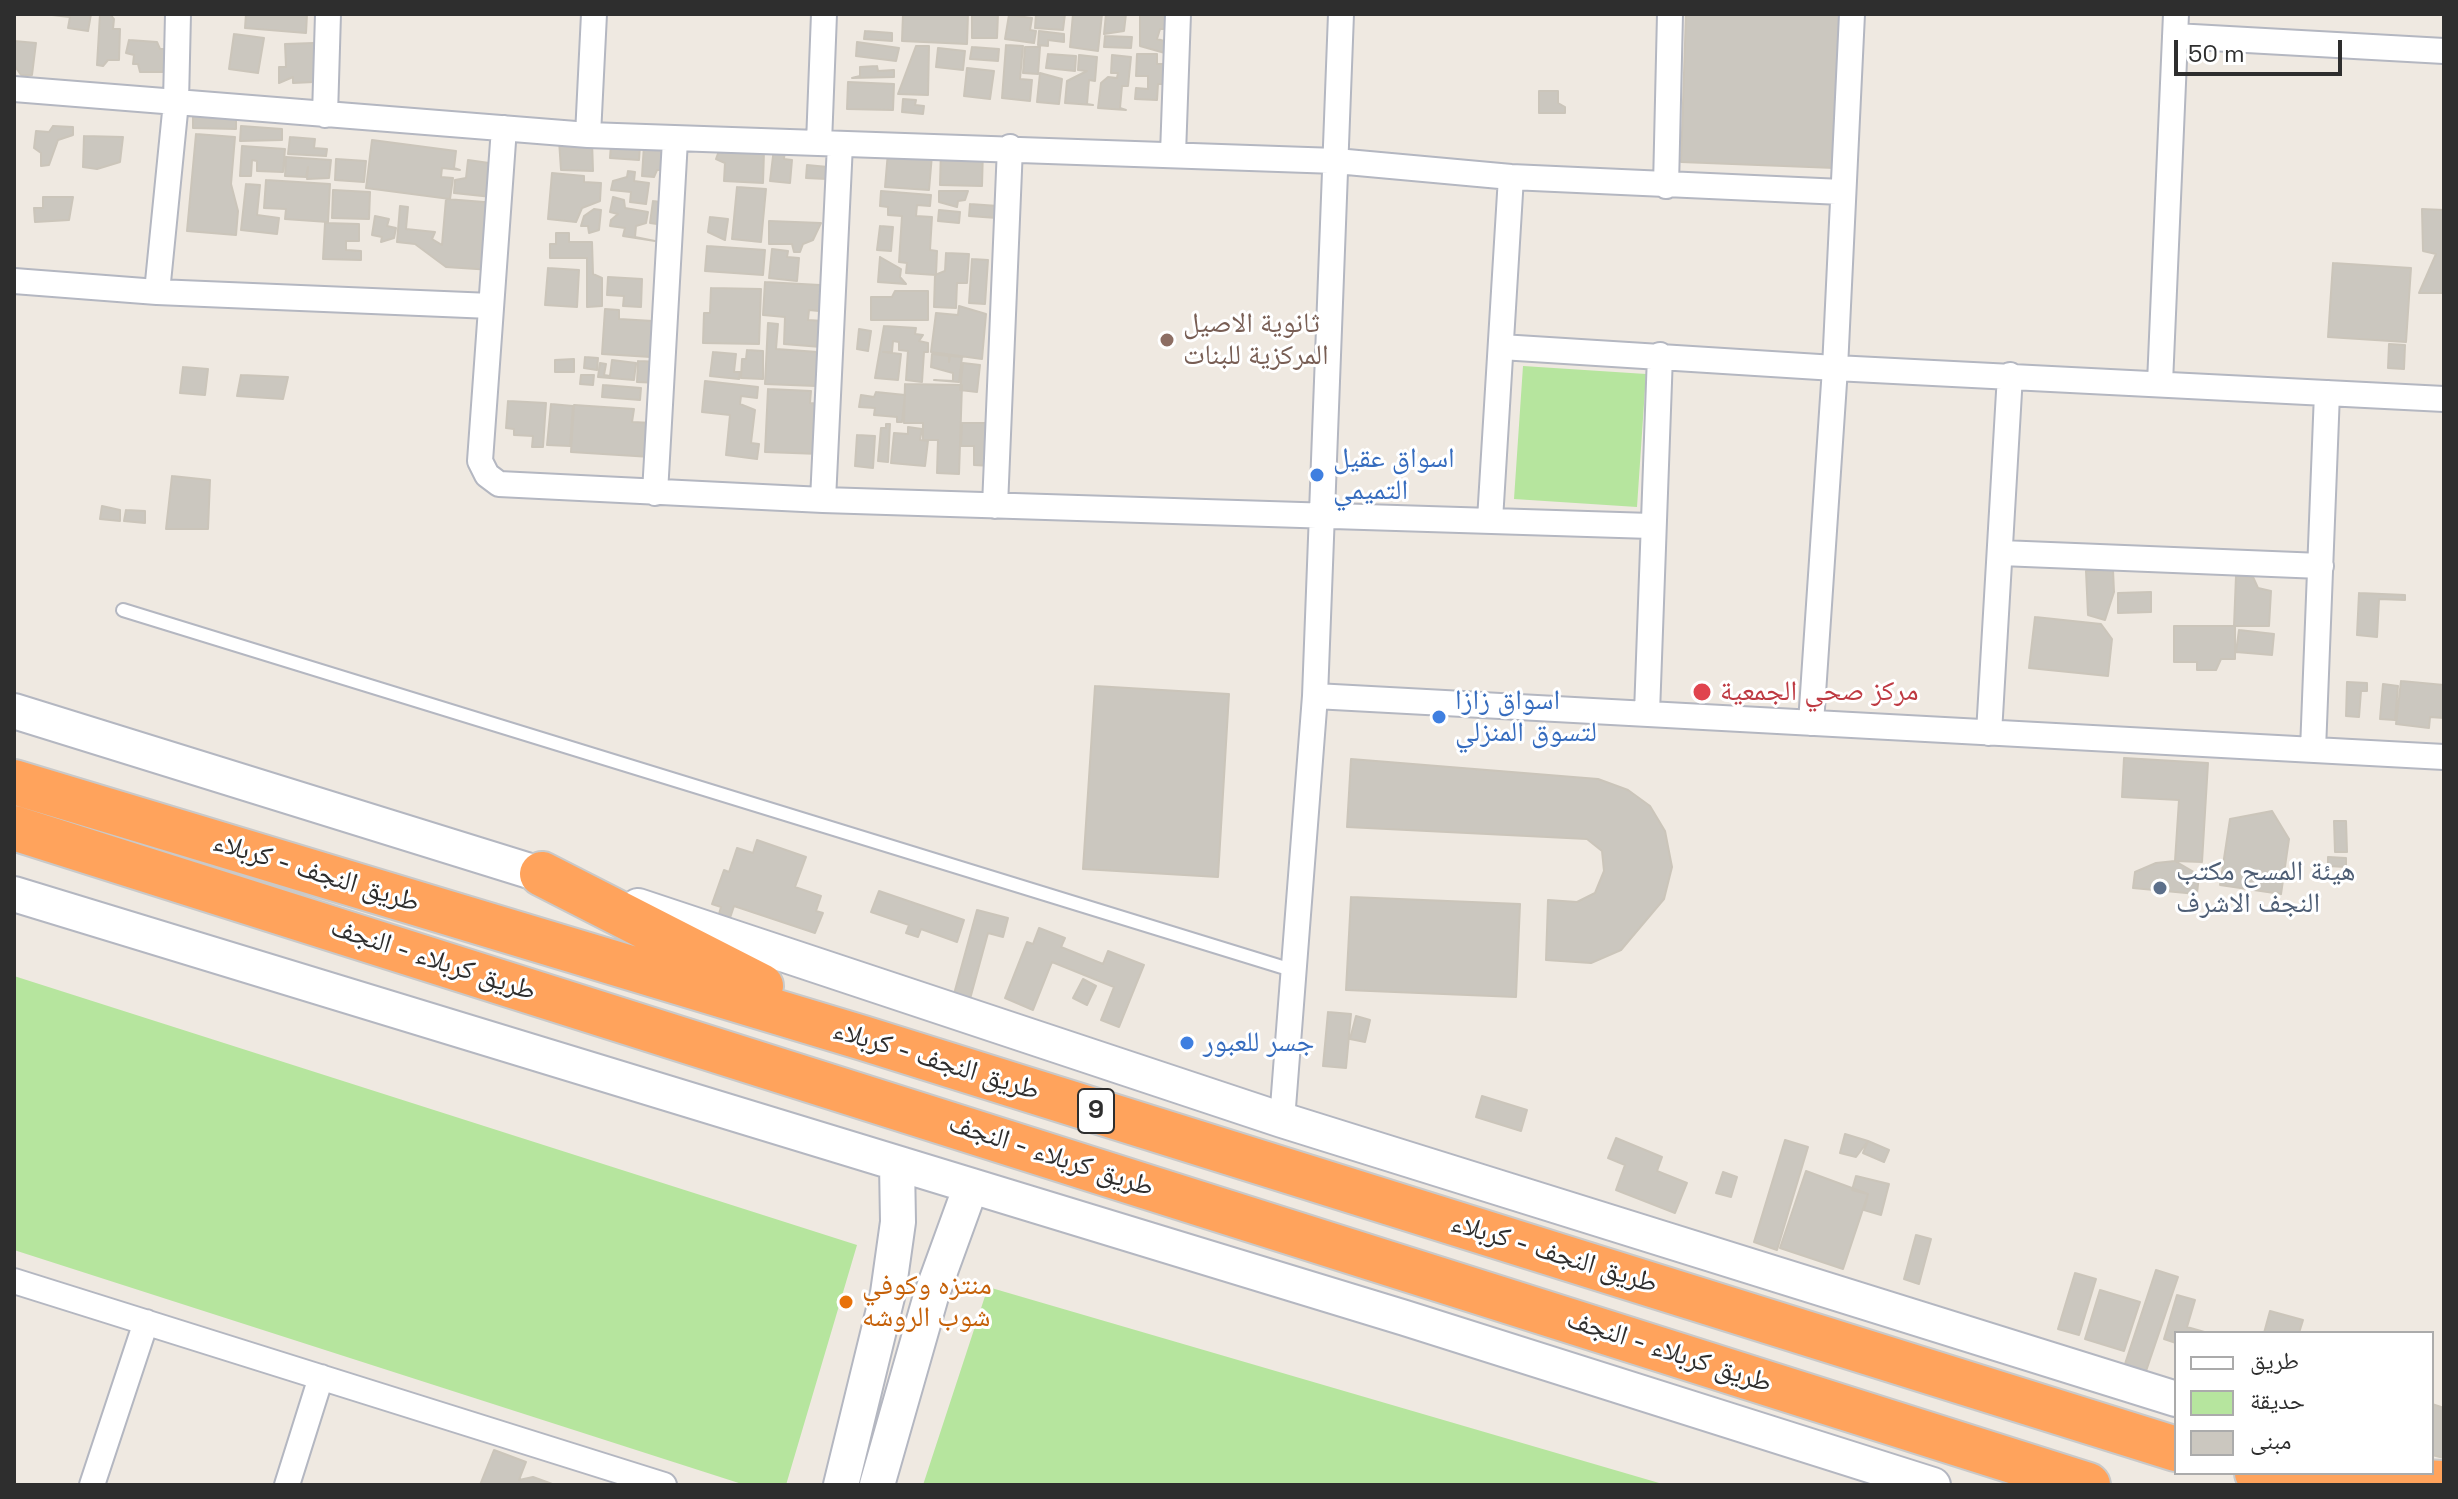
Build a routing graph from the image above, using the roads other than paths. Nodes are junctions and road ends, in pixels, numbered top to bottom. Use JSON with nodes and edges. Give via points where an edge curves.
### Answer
{"nodes":[{"id":1,"x":178,"y":14,"type":"edge"},
{"id":2,"x":328,"y":14,"type":"edge"},
{"id":3,"x":594,"y":14,"type":"edge"},
{"id":4,"x":824,"y":14,"type":"edge"},
{"id":5,"x":1178,"y":14,"type":"edge"},
{"id":6,"x":1341,"y":14,"type":"edge"},
{"id":7,"x":1670,"y":14,"type":"edge"},
{"id":8,"x":1852,"y":14,"type":"edge"},
{"id":9,"x":2176,"y":25,"type":"edge"},
{"id":10,"x":2444,"y":51,"type":"edge"},
{"id":11,"x":14,"y":89,"type":"edge"},
{"id":12,"x":176,"y":102,"type":"junction"},
{"id":13,"x":325,"y":115,"type":"junction"},
{"id":14,"x":504,"y":128,"type":"junction"},
{"id":15,"x":588,"y":135,"type":"junction"},
{"id":16,"x":675,"y":140,"type":"junction"},
{"id":17,"x":829,"y":144,"type":"junction"},
{"id":18,"x":1010,"y":147,"type":"junction"},
{"id":19,"x":1173,"y":154,"type":"junction"},
{"id":20,"x":1336,"y":161,"type":"junction"},
{"id":21,"x":1511,"y":177,"type":"junction"},
{"id":22,"x":1666,"y":186,"type":"junction"},
{"id":23,"x":1842,"y":192,"type":"junction"},
{"id":24,"x":14,"y":281,"type":"edge"},
{"id":25,"x":157,"y":292,"type":"junction"},
{"id":26,"x":491,"y":306,"type":"junction"},
{"id":27,"x":1501,"y":347,"type":"junction"},
{"id":28,"x":1660,"y":355,"type":"junction"},
{"id":29,"x":1835,"y":368,"type":"junction"},
{"id":30,"x":2010,"y":375,"type":"junction"},
{"id":31,"x":2160,"y":383,"type":"junction"},
{"id":32,"x":2327,"y":393,"type":"junction"},
{"id":33,"x":2444,"y":399,"type":"edge"},
{"id":34,"x":655,"y":493,"type":"junction"},
{"id":35,"x":823,"y":500,"type":"junction"},
{"id":36,"x":995,"y":506,"type":"junction"},
{"id":37,"x":1322,"y":513,"type":"junction"},
{"id":38,"x":1490,"y":520,"type":"junction"},
{"id":39,"x":1651,"y":526,"type":"junction"},
{"id":40,"x":2001,"y":553,"type":"junction"},
{"id":41,"x":2321,"y":566,"type":"junction"},
{"id":42,"x":123,"y":610,"type":"dead end"},
{"id":43,"x":1315,"y":696,"type":"junction"},
{"id":44,"x":14,"y":711,"type":"edge"},
{"id":45,"x":1647,"y":713,"type":"junction"},
{"id":46,"x":1811,"y":723,"type":"junction"},
{"id":47,"x":1989,"y":733,"type":"junction"},
{"id":48,"x":2313,"y":750,"type":"junction"},
{"id":49,"x":2444,"y":757,"type":"edge"},
{"id":50,"x":14,"y":782,"type":"edge"},
{"id":51,"x":14,"y":828,"type":"edge"},
{"id":52,"x":542,"y":874,"type":"junction"},
{"id":53,"x":14,"y":894,"type":"edge"},
{"id":54,"x":1295,"y":971,"type":"junction"},
{"id":55,"x":863,"y":1038,"type":"junction"},
{"id":56,"x":1282,"y":1120,"type":"junction"},
{"id":57,"x":897,"y":1164,"type":"junction"},
{"id":58,"x":971,"y":1186,"type":"junction"},
{"id":59,"x":14,"y":1281,"type":"edge"},
{"id":60,"x":888,"y":1293,"type":"junction"},
{"id":61,"x":931,"y":1296,"type":"junction"},
{"id":62,"x":146,"y":1322,"type":"junction"},
{"id":63,"x":321,"y":1377,"type":"junction"},
{"id":64,"x":2174,"y":1398,"type":"edge"},
{"id":65,"x":2174,"y":1448,"type":"edge"},
{"id":66,"x":2260,"y":1475,"type":"edge"},
{"id":67,"x":2305,"y":1475,"type":"edge"},
{"id":68,"x":2433,"y":1480,"type":"edge"},
{"id":69,"x":92,"y":1485,"type":"edge"},
{"id":70,"x":287,"y":1485,"type":"edge"},
{"id":71,"x":664,"y":1485,"type":"edge"},
{"id":72,"x":841,"y":1485,"type":"edge"},
{"id":73,"x":877,"y":1485,"type":"edge"},
{"id":74,"x":1933,"y":1485,"type":"edge"},
{"id":75,"x":2088,"y":1485,"type":"edge"},
{"id":76,"x":2289,"y":1485,"type":"edge"}],
"edges":[{"from":1,"to":12,"type":"street"},
{"from":2,"to":13,"type":"street"},
{"from":3,"to":15,"type":"street"},
{"from":4,"to":17,"type":"street"},
{"from":5,"to":19,"type":"street"},
{"from":6,"to":20,"type":"street"},
{"from":7,"to":22,"type":"street"},
{"from":8,"to":23,"type":"street"},
{"from":9,"to":10,"type":"street"},
{"from":9,"to":31,"type":"street"},
{"from":11,"to":12,"type":"street"},
{"from":12,"to":13,"type":"street"},
{"from":12,"to":25,"type":"street"},
{"from":13,"to":14,"type":"street"},
{"from":14,"to":15,"type":"street"},
{"from":14,"to":26,"type":"street"},
{"from":15,"to":16,"type":"street"},
{"from":16,"to":17,"type":"street"},
{"from":16,"to":34,"type":"street"},
{"from":17,"to":18,"type":"street"},
{"from":17,"to":35,"type":"street"},
{"from":18,"to":19,"type":"street"},
{"from":18,"to":36,"type":"street"},
{"from":19,"to":20,"type":"street"},
{"from":20,"to":21,"type":"street"},
{"from":20,"to":37,"type":"street"},
{"from":21,"to":22,"type":"street"},
{"from":21,"to":27,"type":"street"},
{"from":22,"to":23,"type":"street"},
{"from":23,"to":29,"type":"street"},
{"from":24,"to":25,"type":"street"},
{"from":25,"to":26,"type":"street"},
{"from":26,"to":34,"type":"street","via":[[480,461],[487,475],[514,486]]},
{"from":27,"to":28,"type":"street"},
{"from":27,"to":38,"type":"street"},
{"from":28,"to":29,"type":"street"},
{"from":28,"to":39,"type":"street"},
{"from":29,"to":30,"type":"street"},
{"from":29,"to":46,"type":"street"},
{"from":30,"to":31,"type":"street"},
{"from":30,"to":40,"type":"street"},
{"from":31,"to":32,"type":"street"},
{"from":32,"to":33,"type":"street"},
{"from":32,"to":41,"type":"street"},
{"from":34,"to":35,"type":"street"},
{"from":35,"to":36,"type":"street"},
{"from":36,"to":37,"type":"street"},
{"from":37,"to":38,"type":"street"},
{"from":37,"to":43,"type":"street"},
{"from":38,"to":39,"type":"street"},
{"from":39,"to":45,"type":"street"},
{"from":40,"to":41,"type":"street"},
{"from":40,"to":47,"type":"street"},
{"from":41,"to":48,"type":"street"},
{"from":42,"to":54,"type":"lane"},
{"from":43,"to":45,"type":"street"},
{"from":43,"to":54,"type":"street"},
{"from":44,"to":52,"type":"main road"},
{"from":45,"to":46,"type":"street"},
{"from":46,"to":47,"type":"street"},
{"from":47,"to":48,"type":"street"},
{"from":48,"to":49,"type":"street"},
{"from":50,"to":55,"type":"highway","name":"طريق النجف - کربلاء","number":"9"},
{"from":51,"to":75,"type":"highway","name":"طريق کربلاء - النجف","number":"9"},
{"from":52,"to":55,"type":"highway"},
{"from":52,"to":56,"type":"main road"},
{"from":53,"to":57,"type":"main road"},
{"from":54,"to":56,"type":"street"},
{"from":55,"to":65,"type":"highway","name":"طريق النجف - کربلاء","number":"9"},
{"from":56,"to":64,"type":"main road"},
{"from":57,"to":58,"type":"main road"},
{"from":57,"to":60,"type":"main road","via":[[898,1222]]},
{"from":58,"to":61,"type":"main road"},
{"from":58,"to":74,"type":"main road"},
{"from":59,"to":62,"type":"street"},
{"from":60,"to":61,"type":"main road","via":[[904,1278],[926,1285]]},
{"from":60,"to":72,"type":"main road"},
{"from":61,"to":73,"type":"main road"},
{"from":62,"to":63,"type":"street"},
{"from":62,"to":69,"type":"street"},
{"from":63,"to":70,"type":"street"},
{"from":63,"to":71,"type":"street"},
{"from":66,"to":76,"type":"highway"},
{"from":67,"to":68,"type":"highway"}]}
